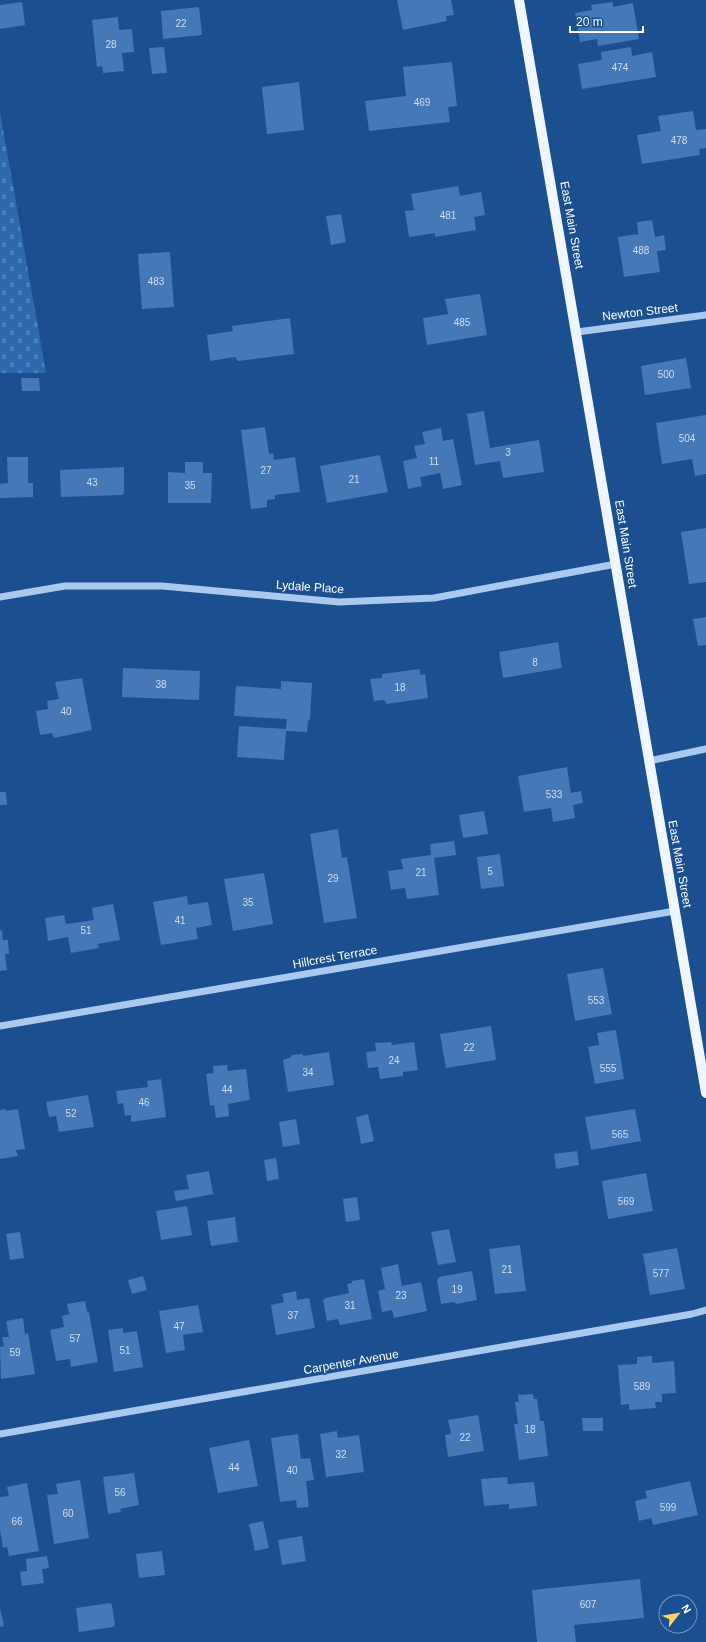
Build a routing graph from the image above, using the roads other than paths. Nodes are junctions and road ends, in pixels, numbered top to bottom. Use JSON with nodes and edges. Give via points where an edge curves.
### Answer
{"nodes":[{"id":1,"x":519,"y":0,"type":"edge"},
{"id":2,"x":706,"y":315,"type":"edge"},
{"id":3,"x":577,"y":332,"type":"junction"},
{"id":4,"x":616,"y":564,"type":"junction"},
{"id":5,"x":0,"y":596,"type":"edge"},
{"id":6,"x":706,"y":749,"type":"edge"},
{"id":7,"x":649,"y":761,"type":"junction"},
{"id":8,"x":675,"y":911,"type":"junction"},
{"id":9,"x":0,"y":1026,"type":"edge"},
{"id":10,"x":706,"y":1093,"type":"edge"},
{"id":11,"x":706,"y":1310,"type":"edge"},
{"id":12,"x":0,"y":1434,"type":"edge"}],
"edges":[{"from":1,"to":3,"type":"main road","name":"East Main Street"},
{"from":2,"to":3,"type":"street","name":"Newton Street"},
{"from":3,"to":4,"type":"main road","name":"East Main Street"},
{"from":4,"to":5,"type":"street","name":"Lydale Place","via":[[434,598],[339,602],[162,586],[65,586]]},
{"from":4,"to":7,"type":"main road","name":"East Main Street"},
{"from":6,"to":7,"type":"street"},
{"from":7,"to":8,"type":"main road","name":"East Main Street"},
{"from":8,"to":9,"type":"street","name":"Hillcrest Terrace"},
{"from":8,"to":10,"type":"main road","name":"East Main Street"},
{"from":11,"to":12,"type":"street","name":"Carpenter Avenue"}]}
